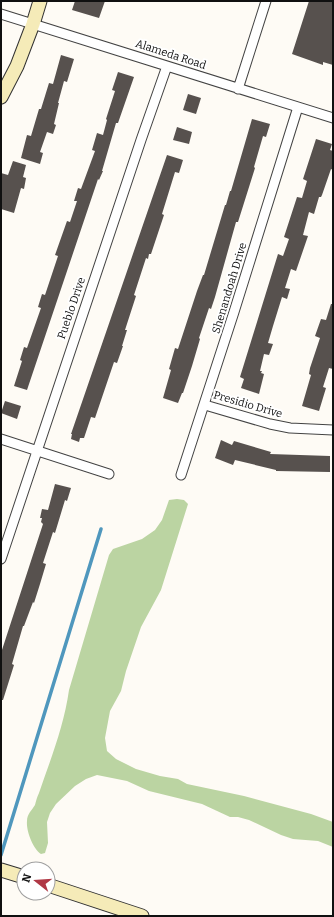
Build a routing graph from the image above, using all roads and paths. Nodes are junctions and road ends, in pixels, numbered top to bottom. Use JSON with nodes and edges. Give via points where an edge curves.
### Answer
{"nodes":[{"id":1,"x":40,"y":1,"type":"edge"},
{"id":2,"x":266,"y":1,"type":"edge"},
{"id":3,"x":1,"y":14,"type":"edge"},
{"id":4,"x":33,"y":24,"type":"junction"},
{"id":5,"x":167,"y":66,"type":"junction"},
{"id":6,"x":238,"y":89,"type":"junction"},
{"id":7,"x":1,"y":96,"type":"edge"},
{"id":8,"x":298,"y":107,"type":"junction"},
{"id":9,"x":333,"y":118,"type":"edge"},
{"id":10,"x":204,"y":404,"type":"junction"},
{"id":11,"x":333,"y":430,"type":"edge"},
{"id":12,"x":1,"y":439,"type":"edge"},
{"id":13,"x":36,"y":450,"type":"junction"},
{"id":14,"x":109,"y":474,"type":"dead end"},
{"id":15,"x":181,"y":475,"type":"dead end"},
{"id":16,"x":1,"y":559,"type":"edge"},
{"id":17,"x":3,"y":871,"type":"edge"},
{"id":18,"x":16,"y":875,"type":"edge"},
{"id":19,"x":56,"y":888,"type":"edge"},
{"id":20,"x":142,"y":916,"type":"edge"}],
"edges":[{"from":1,"to":4,"type":"street"},
{"from":2,"to":6,"type":"street"},
{"from":3,"to":4,"type":"street","name":"Alameda Road"},
{"from":4,"to":5,"type":"street","name":"Alameda Road"},
{"from":4,"to":7,"type":"street","via":[[17,66]]},
{"from":5,"to":6,"type":"street","name":"Alameda Road"},
{"from":5,"to":13,"type":"street","name":"Pueblo Drive"},
{"from":6,"to":8,"type":"street","name":"Alameda Road"},
{"from":8,"to":9,"type":"street","name":"Alameda Road"},
{"from":8,"to":10,"type":"street","name":"Shenandoah Drive"},
{"from":10,"to":11,"type":"street","name":"Presidio Drive","via":[[270,424],[290,428]]},
{"from":10,"to":15,"type":"street","name":"Shenandoah Drive"},
{"from":12,"to":13,"type":"street"},
{"from":13,"to":14,"type":"street"},
{"from":13,"to":16,"type":"street","name":"Pueblo Drive"},
{"from":17,"to":18,"type":"street"},
{"from":19,"to":20,"type":"street"}]}
